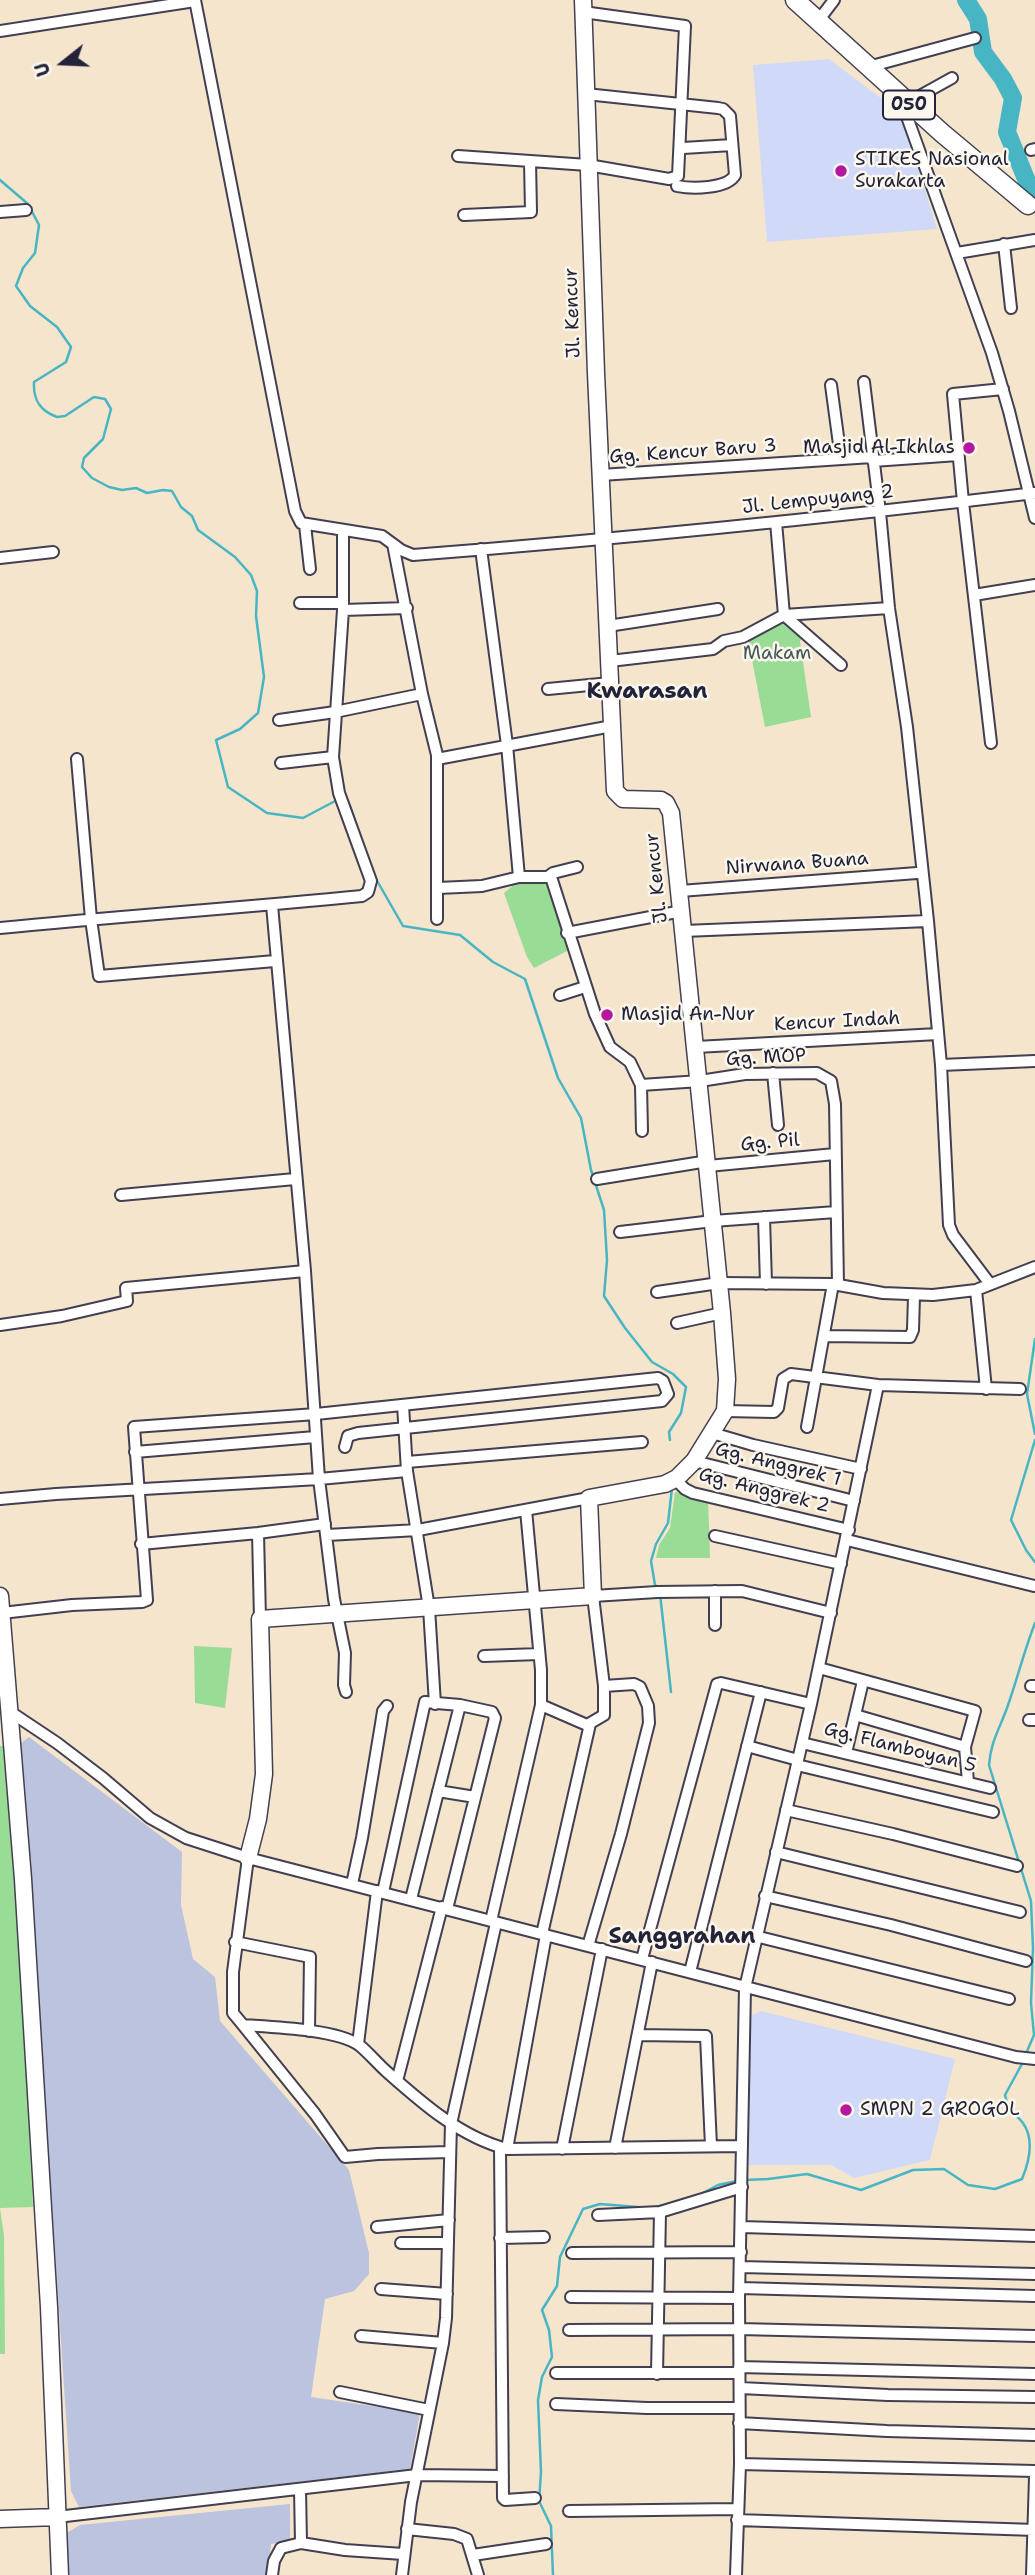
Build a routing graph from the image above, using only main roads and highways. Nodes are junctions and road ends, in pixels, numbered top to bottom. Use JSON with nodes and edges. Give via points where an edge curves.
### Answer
{"nodes":[{"id":1,"x":795,"y":0,"type":"edge"},
{"id":2,"x":1032,"y":206,"type":"edge"}],
"edges":[{"from":1,"to":2,"type":"main road","number":"050","via":[[982,168]]}]}
